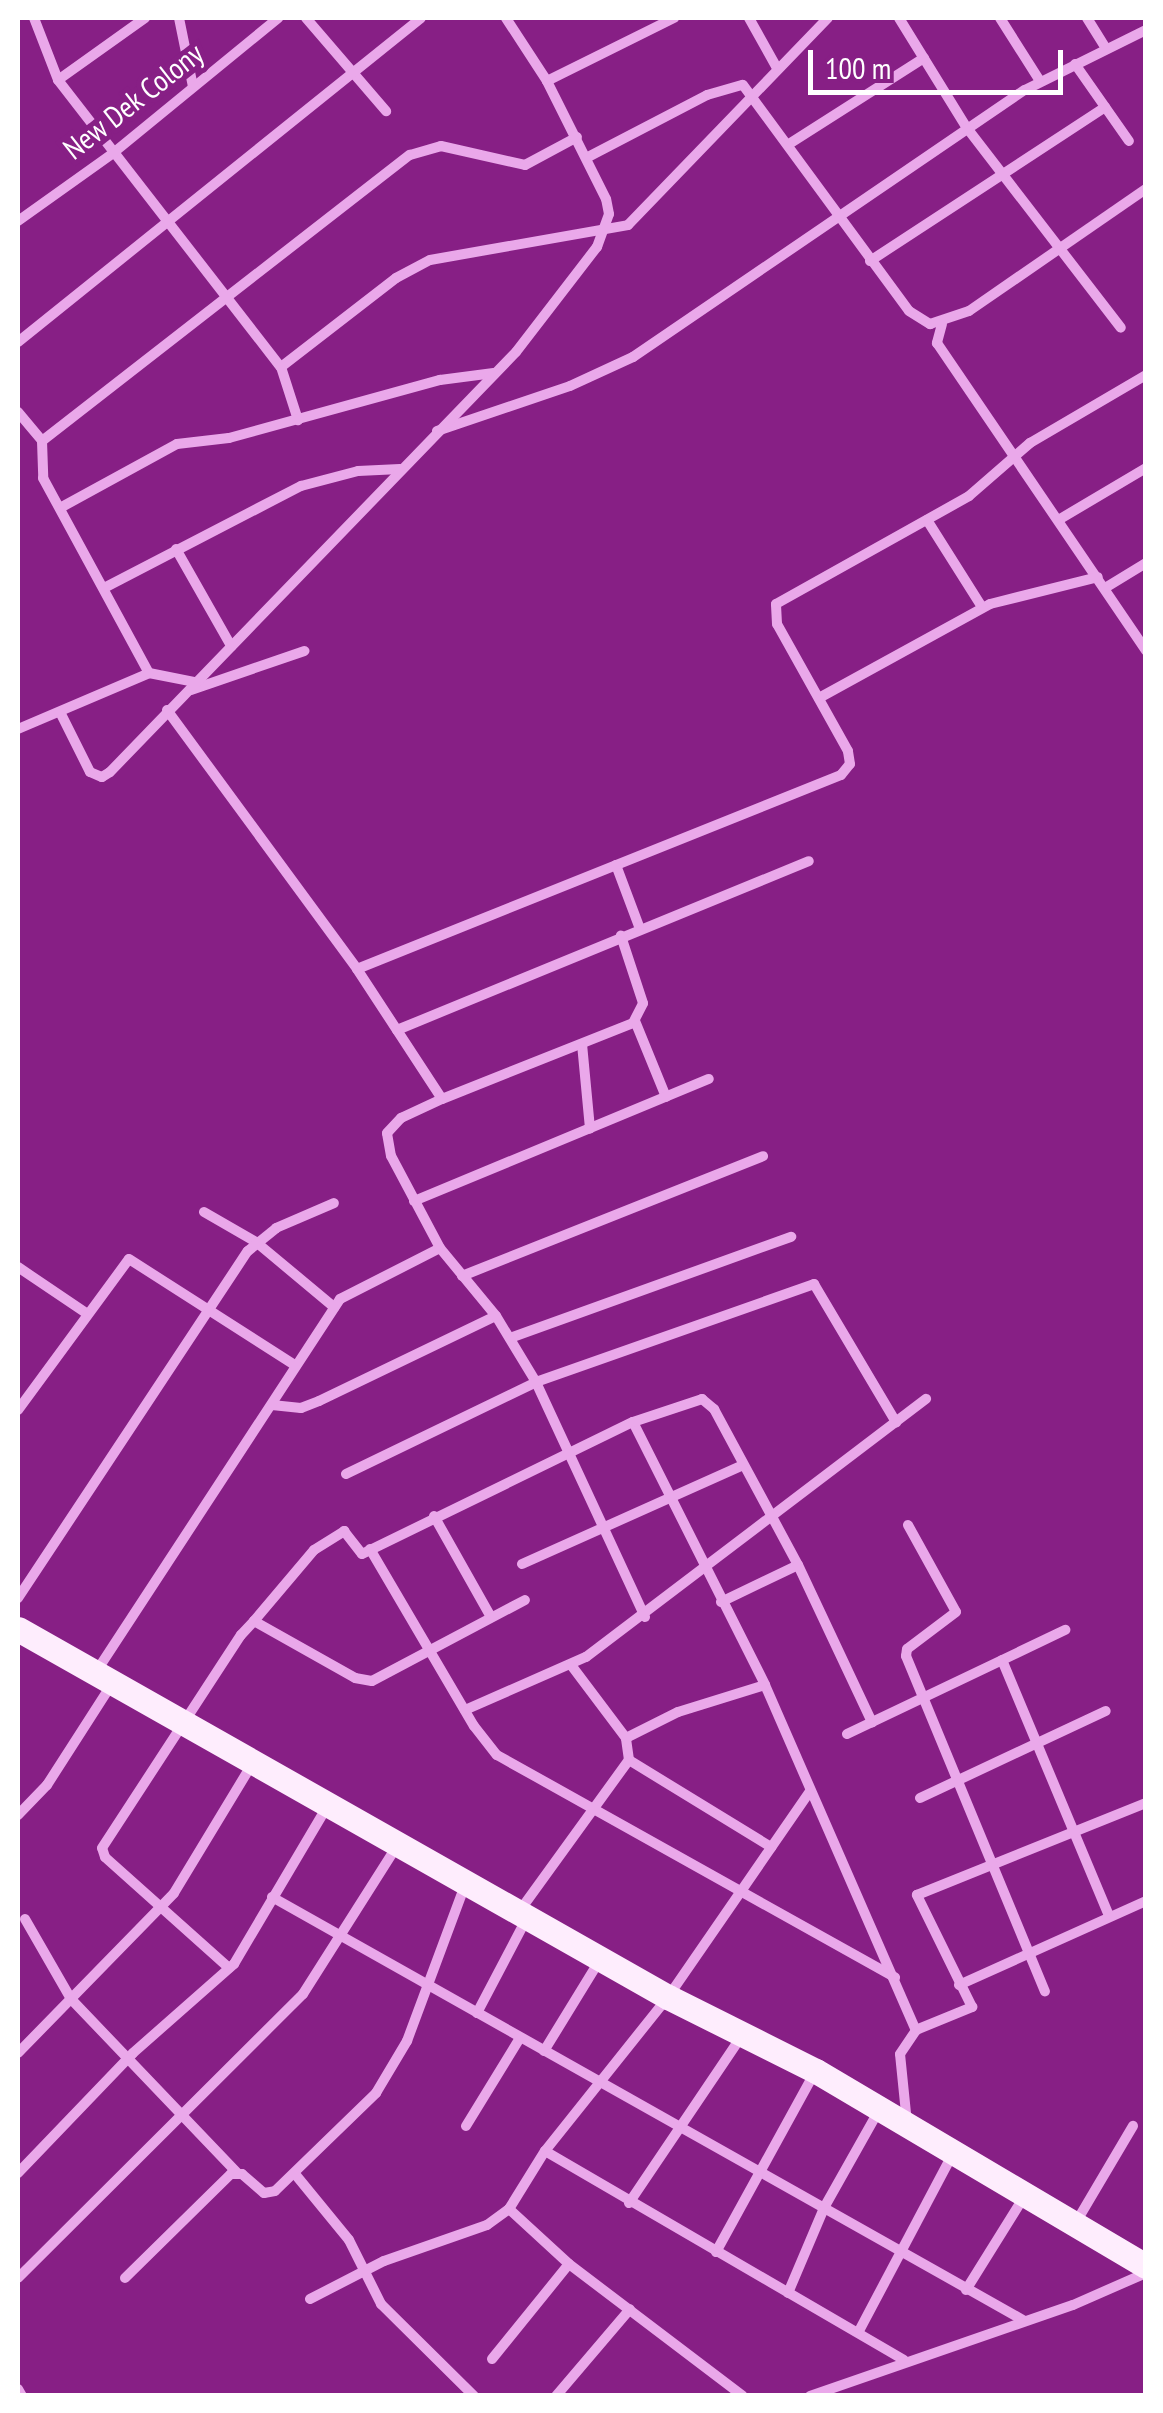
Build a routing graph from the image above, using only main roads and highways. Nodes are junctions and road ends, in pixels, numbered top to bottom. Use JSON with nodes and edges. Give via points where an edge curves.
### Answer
{"nodes":[{"id":1,"x":18,"y":1630,"type":"edge"},
{"id":2,"x":1144,"y":2263,"type":"edge"}],
"edges":[{"from":1,"to":2,"type":"main road","via":[[255,1758],[668,1997],[816,2071]]}]}
